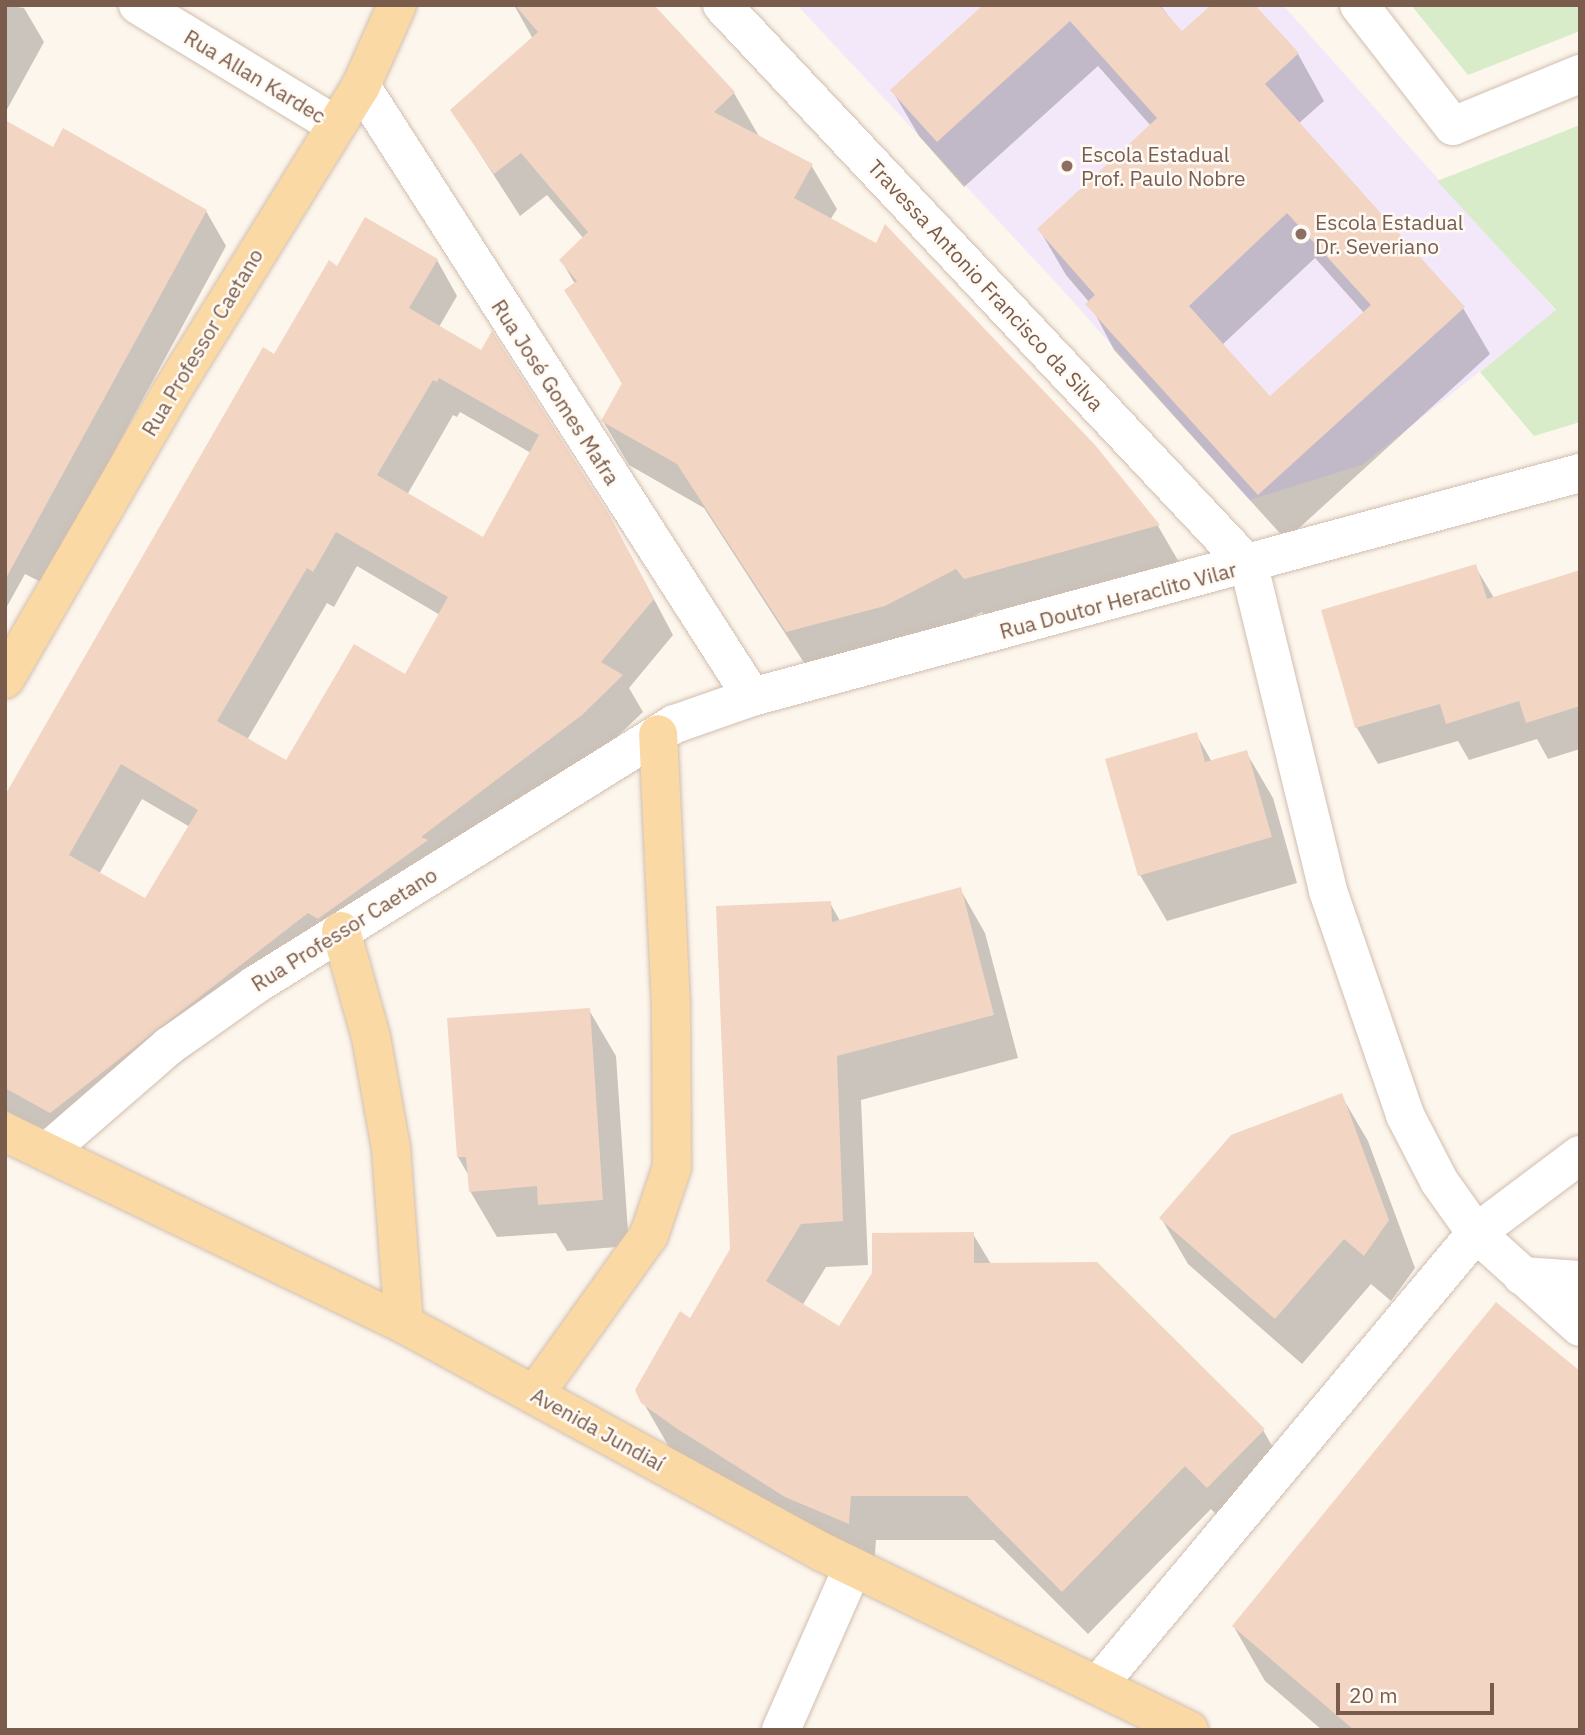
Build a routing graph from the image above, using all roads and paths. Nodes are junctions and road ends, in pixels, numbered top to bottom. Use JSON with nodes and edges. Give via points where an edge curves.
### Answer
{"nodes":[{"id":1,"x":138,"y":5,"type":"edge"},
{"id":2,"x":397,"y":5,"type":"edge"},
{"id":3,"x":722,"y":5,"type":"edge"},
{"id":4,"x":1359,"y":5,"type":"edge"},
{"id":5,"x":1580,"y":74,"type":"edge"},
{"id":6,"x":361,"y":86,"type":"junction"},
{"id":7,"x":335,"y":125,"type":"junction"},
{"id":8,"x":1580,"y":473,"type":"edge"},
{"id":9,"x":1249,"y":566,"type":"junction"},
{"id":10,"x":5,"y":678,"type":"edge"},
{"id":11,"x":752,"y":697,"type":"junction"},
{"id":12,"x":658,"y":734,"type":"junction"},
{"id":13,"x":341,"y":931,"type":"junction"},
{"id":14,"x":20,"y":1143,"type":"edge"},
{"id":15,"x":1580,"y":1155,"type":"edge"},
{"id":16,"x":1476,"y":1233,"type":"junction"},
{"id":17,"x":1522,"y":1276,"type":"junction"},
{"id":18,"x":1580,"y":1280,"type":"edge"},
{"id":19,"x":404,"y":1324,"type":"junction"},
{"id":20,"x":1580,"y":1327,"type":"edge"},
{"id":21,"x":535,"y":1394,"type":"junction"},
{"id":22,"x":853,"y":1567,"type":"junction"},
{"id":23,"x":1098,"y":1685,"type":"junction"},
{"id":24,"x":781,"y":1730,"type":"edge"},
{"id":25,"x":1189,"y":1730,"type":"edge"}],
"edges":[{"from":1,"to":7,"type":"street","name":"Rua Allan Kardec"},
{"from":2,"to":6,"type":"main road","name":"Rua Professor Caetano"},
{"from":3,"to":9,"type":"street","name":"Travessa Antonio Francisco da Silva"},
{"from":4,"to":5,"type":"street","via":[[1453,126]]},
{"from":6,"to":7,"type":"main road","name":"Rua Professor Caetano"},
{"from":6,"to":11,"type":"street","name":"Rua José Gomes Mafra"},
{"from":7,"to":10,"type":"main road","name":"Rua Professor Caetano","via":[[170,394]]},
{"from":8,"to":9,"type":"street","name":"Rua Doutor Heraclito Vilar"},
{"from":9,"to":11,"type":"street","name":"Rua Doutor Heraclito Vilar"},
{"from":9,"to":16,"type":"street","via":[[1328,891],[1405,1115],[1439,1181]]},
{"from":11,"to":12,"type":"street","name":"Rua Doutor Heraclito Vilar"},
{"from":12,"to":13,"type":"street","name":"Rua Professor Caetano"},
{"from":12,"to":21,"type":"main road","via":[[672,1034],[672,1167],[649,1235]]},
{"from":13,"to":14,"type":"street","name":"Rua Professor Caetano"},
{"from":13,"to":19,"type":"main road","via":[[371,1037],[391,1148]]},
{"from":14,"to":19,"type":"main road","name":"Avenida Jundiaí"},
{"from":15,"to":16,"type":"street"},
{"from":16,"to":17,"type":"street"},
{"from":16,"to":23,"type":"street"},
{"from":17,"to":18,"type":"street"},
{"from":17,"to":20,"type":"street"},
{"from":19,"to":21,"type":"main road","name":"Avenida Jundiaí"},
{"from":21,"to":22,"type":"main road","name":"Avenida Jundiaí"},
{"from":22,"to":23,"type":"main road","name":"Avenida Jundiaí"},
{"from":22,"to":24,"type":"street"},
{"from":23,"to":25,"type":"main road","name":"Avenida Jundiaí"}]}
